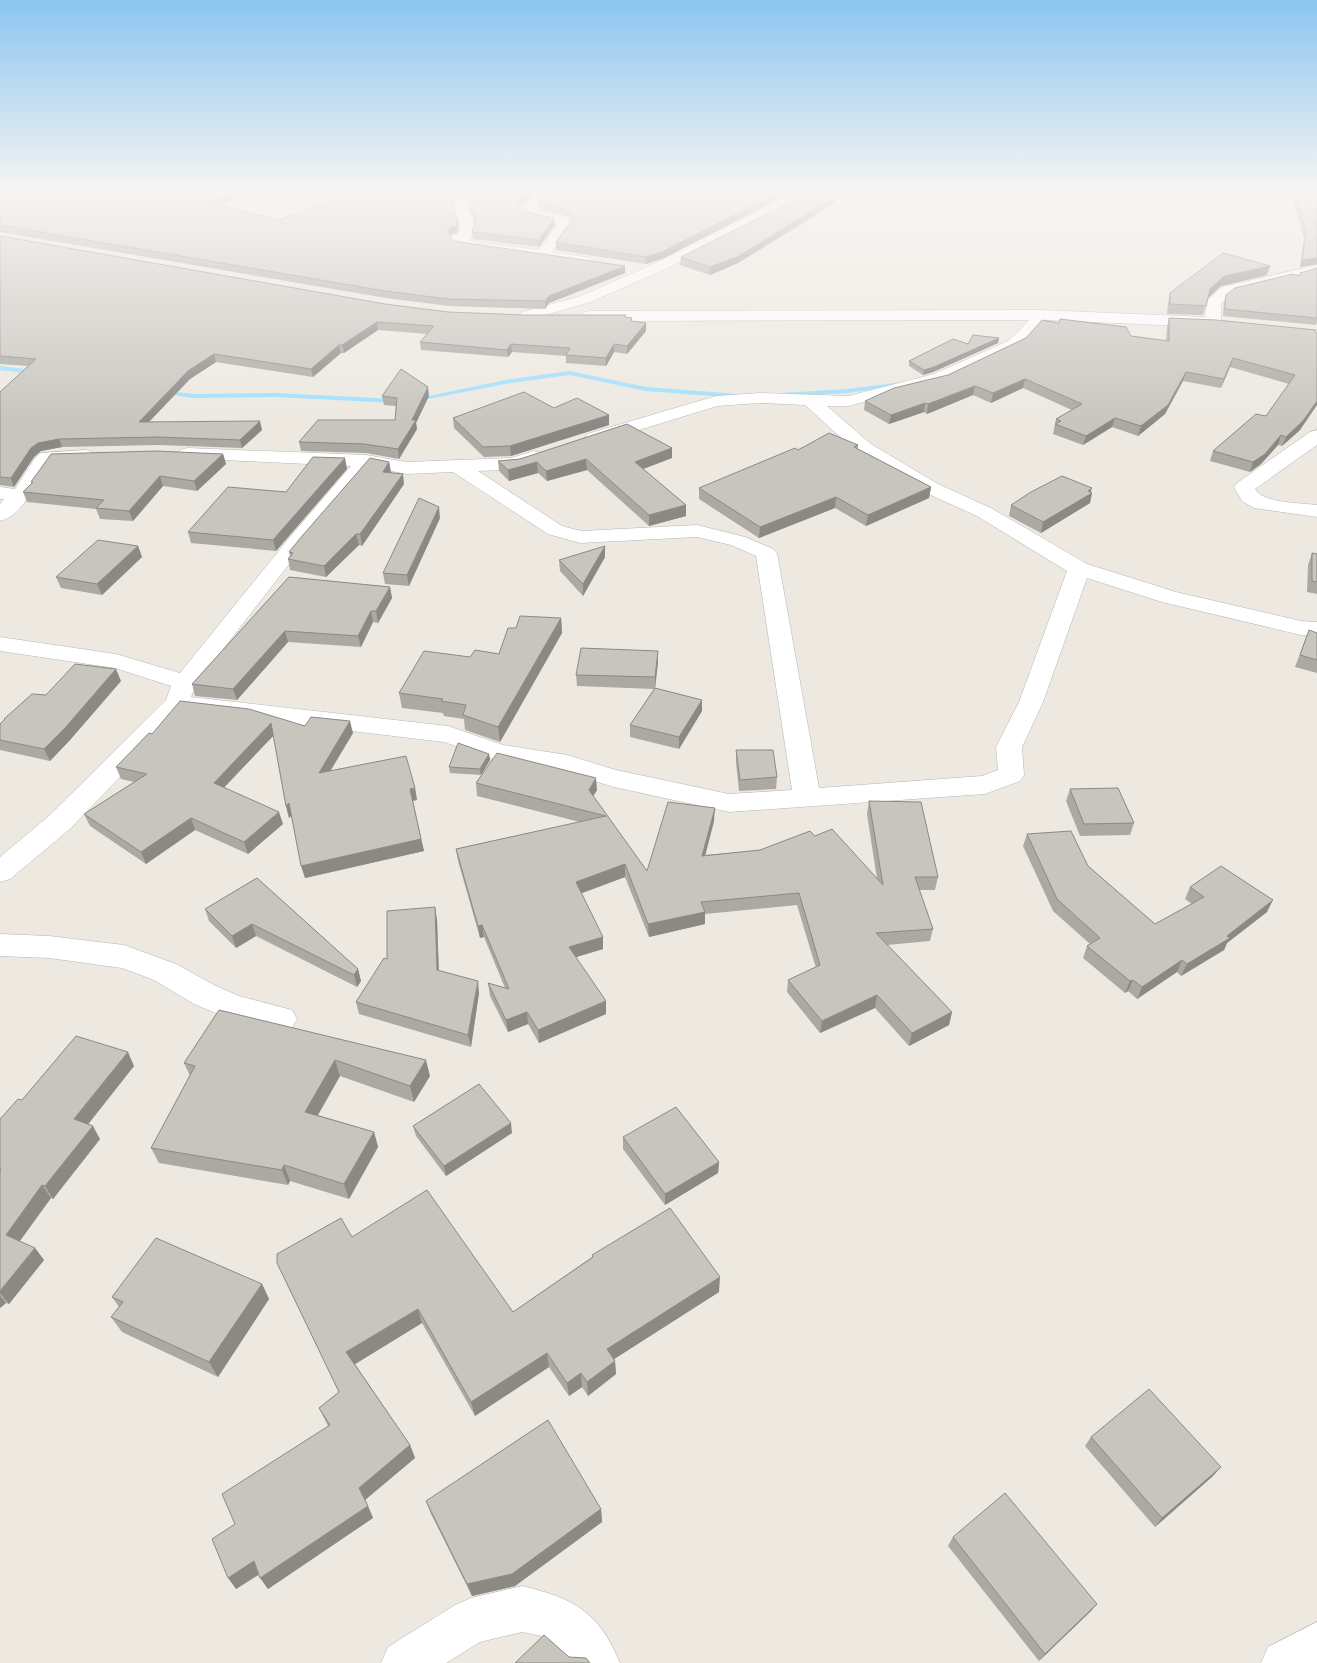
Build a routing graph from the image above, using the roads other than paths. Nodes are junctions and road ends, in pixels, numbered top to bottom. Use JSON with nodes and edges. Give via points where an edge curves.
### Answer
{"nodes":[{"id":1,"x":648,"y":271,"type":"edge"},
{"id":2,"x":1310,"y":271,"type":"edge"},
{"id":3,"x":1042,"y":315,"type":"junction"},
{"id":4,"x":506,"y":316,"type":"edge"},
{"id":5,"x":525,"y":316,"type":"junction"},
{"id":6,"x":1213,"y":322,"type":"junction"},
{"id":7,"x":1231,"y":324,"type":"edge"},
{"id":8,"x":810,"y":400,"type":"junction"},
{"id":9,"x":1317,"y":436,"type":"edge"},
{"id":10,"x":576,"y":444,"type":"edge"},
{"id":11,"x":549,"y":452,"type":"edge"},
{"id":12,"x":168,"y":454,"type":"edge"},
{"id":13,"x":106,"y":455,"type":"edge"},
{"id":14,"x":366,"y":461,"type":"junction"},
{"id":15,"x":457,"y":466,"type":"junction"},
{"id":16,"x":0,"y":493,"type":"edge"},
{"id":17,"x":20,"y":495,"type":"junction"},
{"id":18,"x":1317,"y":511,"type":"edge"},
{"id":19,"x":0,"y":515,"type":"edge"},
{"id":20,"x":1079,"y":569,"type":"junction"},
{"id":21,"x":1317,"y":629,"type":"edge"},
{"id":22,"x":0,"y":644,"type":"edge"},
{"id":23,"x":180,"y":693,"type":"junction"},
{"id":24,"x":807,"y":798,"type":"junction"},
{"id":25,"x":0,"y":872,"type":"edge"},
{"id":26,"x":0,"y":945,"type":"edge"},
{"id":27,"x":281,"y":1019,"type":"dead end"},
{"id":28,"x":1317,"y":1645,"type":"edge"},
{"id":29,"x":404,"y":1663,"type":"edge"},
{"id":30,"x":597,"y":1663,"type":"edge"},
{"id":31,"x":1284,"y":1663,"type":"edge"}],
"edges":[{"from":1,"to":5,"type":"street","via":[[586,299]]},
{"from":2,"to":6,"type":"street","via":[[1227,290],[1216,297],[1212,306]]},
{"from":3,"to":5,"type":"street"},
{"from":3,"to":6,"type":"street"},
{"from":3,"to":8,"type":"street","via":[[1014,344],[940,378],[848,401]]},
{"from":4,"to":5,"type":"street"},
{"from":6,"to":7,"type":"street"},
{"from":8,"to":10,"type":"street","via":[[760,398],[716,401]]},
{"from":8,"to":20,"type":"street","via":[[864,448],[931,488],[984,512]]},
{"from":9,"to":18,"type":"street","via":[[1244,487],[1249,497],[1260,504]]},
{"from":11,"to":15,"type":"street","via":[[513,464]]},
{"from":12,"to":14,"type":"street"},
{"from":13,"to":17,"type":"street","via":[[48,457]]},
{"from":14,"to":15,"type":"street","via":[[407,468]]},
{"from":14,"to":23,"type":"street","via":[[297,541]]},
{"from":15,"to":24,"type":"street","via":[[555,530],[580,537],[697,531],[738,541],[766,553]]},
{"from":16,"to":17,"type":"street"},
{"from":17,"to":19,"type":"street"},
{"from":20,"to":21,"type":"street","via":[[1170,598]]},
{"from":20,"to":24,"type":"street","via":[[1031,702],[1009,746],[1011,775],[985,785]]},
{"from":22,"to":23,"type":"street","via":[[114,659],[157,671]]},
{"from":23,"to":24,"type":"street","via":[[448,734],[499,753],[567,764],[614,778],[729,803]]},
{"from":23,"to":25,"type":"street","via":[[60,822]]},
{"from":26,"to":27,"type":"street","via":[[49,947],[124,957],[165,972],[234,1007]]},
{"from":28,"to":31,"type":"street"},
{"from":29,"to":30,"type":"street","via":[[470,1621],[522,1609],[553,1616],[587,1645]]}]}
